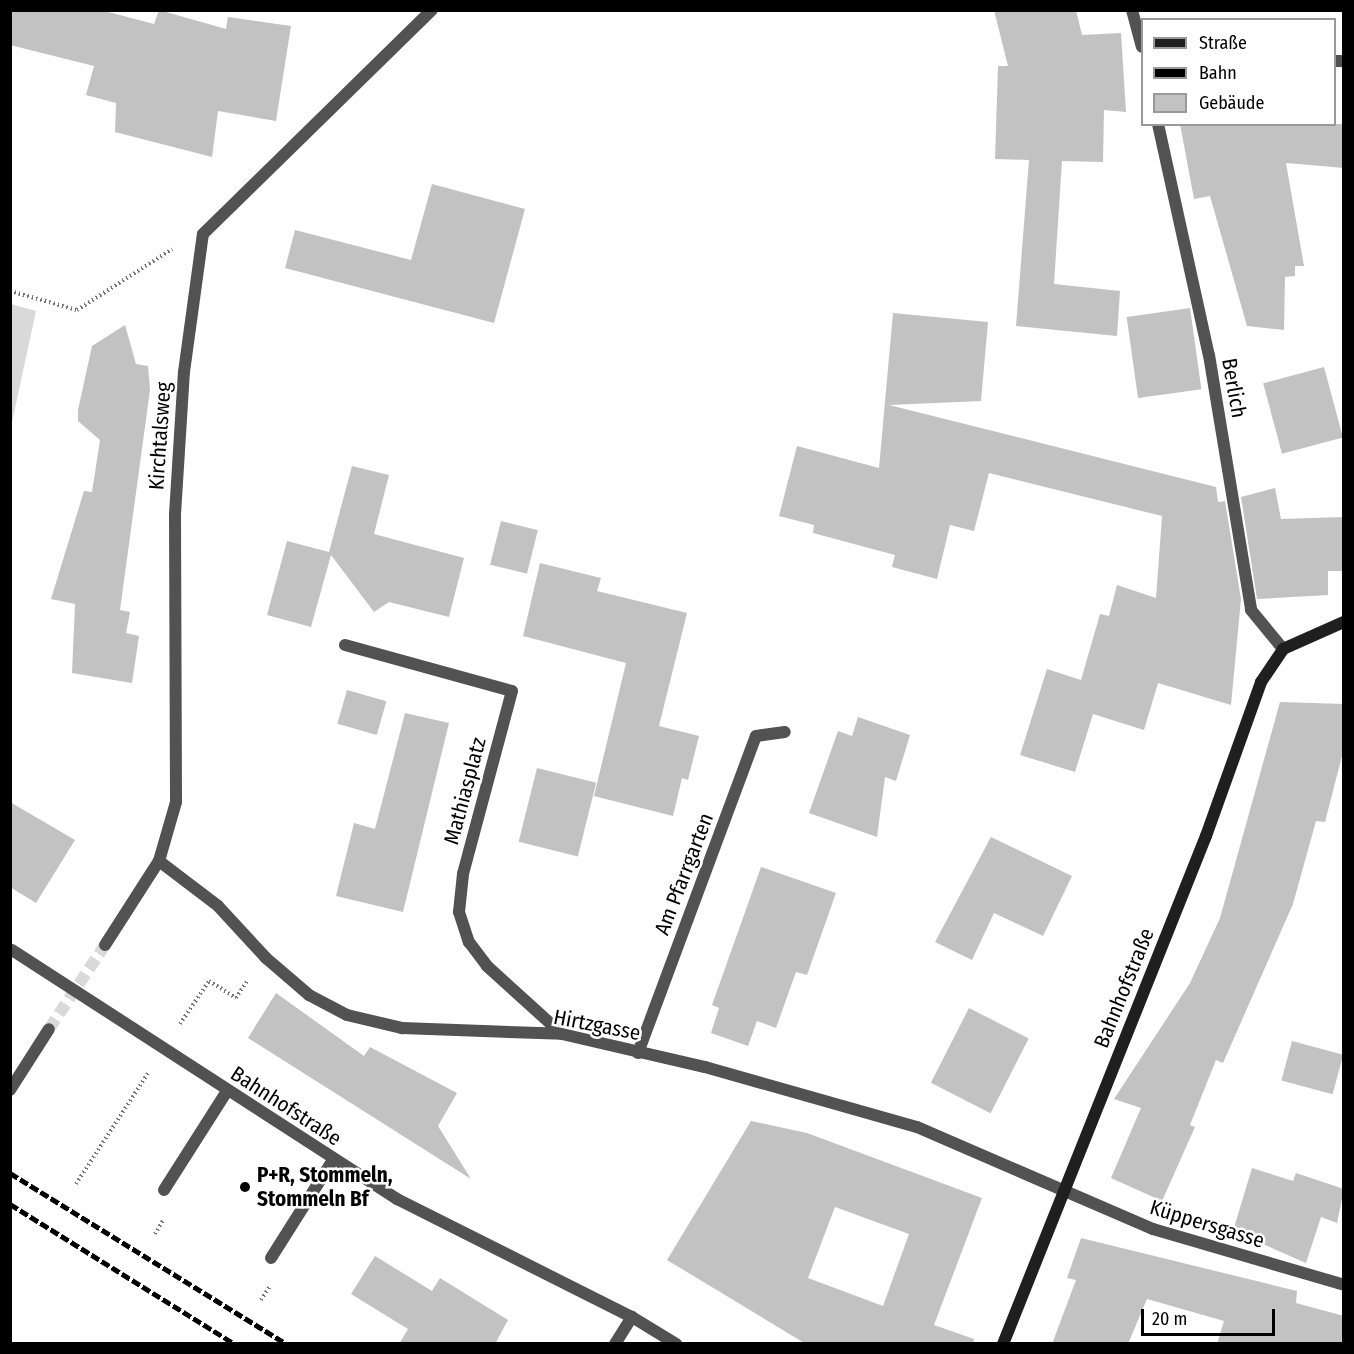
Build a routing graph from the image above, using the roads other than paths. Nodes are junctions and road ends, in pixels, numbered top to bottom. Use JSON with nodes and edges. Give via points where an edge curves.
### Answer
{"nodes":[{"id":1,"x":432,"y":10,"type":"edge"},
{"id":2,"x":1132,"y":10,"type":"edge"},
{"id":3,"x":1141,"y":41,"type":"edge"},
{"id":4,"x":1158,"y":126,"type":"edge"},
{"id":5,"x":1344,"y":622,"type":"edge"},
{"id":6,"x":345,"y":645,"type":"dead end"},
{"id":7,"x":1283,"y":649,"type":"junction"},
{"id":8,"x":785,"y":732,"type":"dead end"},
{"id":9,"x":159,"y":861,"type":"junction"},
{"id":10,"x":105,"y":945,"type":"tunnel mouth"},
{"id":11,"x":12,"y":950,"type":"dead end"},
{"id":12,"x":49,"y":1029,"type":"tunnel mouth"},
{"id":13,"x":562,"y":1034,"type":"junction"},
{"id":14,"x":638,"y":1053,"type":"junction"},
{"id":15,"x":10,"y":1090,"type":"edge"},
{"id":16,"x":227,"y":1091,"type":"junction"},
{"id":17,"x":333,"y":1160,"type":"junction"},
{"id":18,"x":164,"y":1190,"type":"dead end"},
{"id":19,"x":1063,"y":1190,"type":"junction"},
{"id":20,"x":271,"y":1258,"type":"dead end"},
{"id":21,"x":1344,"y":1285,"type":"edge"},
{"id":22,"x":632,"y":1317,"type":"junction"},
{"id":23,"x":615,"y":1344,"type":"edge"},
{"id":24,"x":676,"y":1344,"type":"edge"},
{"id":25,"x":1003,"y":1344,"type":"edge"}],
"edges":[{"from":1,"to":9,"type":"street","name":"Kirchtalsweg","via":[[202,234],[184,372],[175,514],[176,802]]},
{"from":2,"to":3,"type":"street"},
{"from":4,"to":7,"type":"street","name":"Berlich","via":[[1209,355],[1251,610]]},
{"from":5,"to":7,"type":"street"},
{"from":6,"to":13,"type":"street","name":"Mathiasplatz","via":[[512,691],[463,874],[459,912],[469,942],[487,966]]},
{"from":7,"to":19,"type":"street","name":"Bahnhofstraße","via":[[1261,682],[1180,902]]},
{"from":8,"to":14,"type":"street","name":"Am Pfarrgarten","via":[[756,736]]},
{"from":9,"to":10,"type":"street","name":"Kirchtalsweg"},
{"from":9,"to":13,"type":"street","name":"Hirtzgasse","via":[[218,906],[266,958],[309,995],[347,1015],[402,1028]]},
{"from":11,"to":16,"type":"street","name":"Bahnhofstraße"},
{"from":12,"to":15,"type":"street"},
{"from":13,"to":14,"type":"street","name":"Hirtzgasse"},
{"from":14,"to":19,"type":"street","name":"Hirtzgasse","via":[[705,1067],[917,1127]]},
{"from":16,"to":17,"type":"street","name":"Bahnhofstraße"},
{"from":16,"to":18,"type":"street"},
{"from":17,"to":20,"type":"street"},
{"from":17,"to":22,"type":"street","name":"Bahnhofstraße","via":[[397,1199]]},
{"from":19,"to":21,"type":"street","name":"Küppersgasse","via":[[1153,1229]]},
{"from":19,"to":25,"type":"street","name":"Bahnhofstraße"},
{"from":22,"to":23,"type":"street"},
{"from":22,"to":24,"type":"street","name":"Bahnhofstraße"}]}
